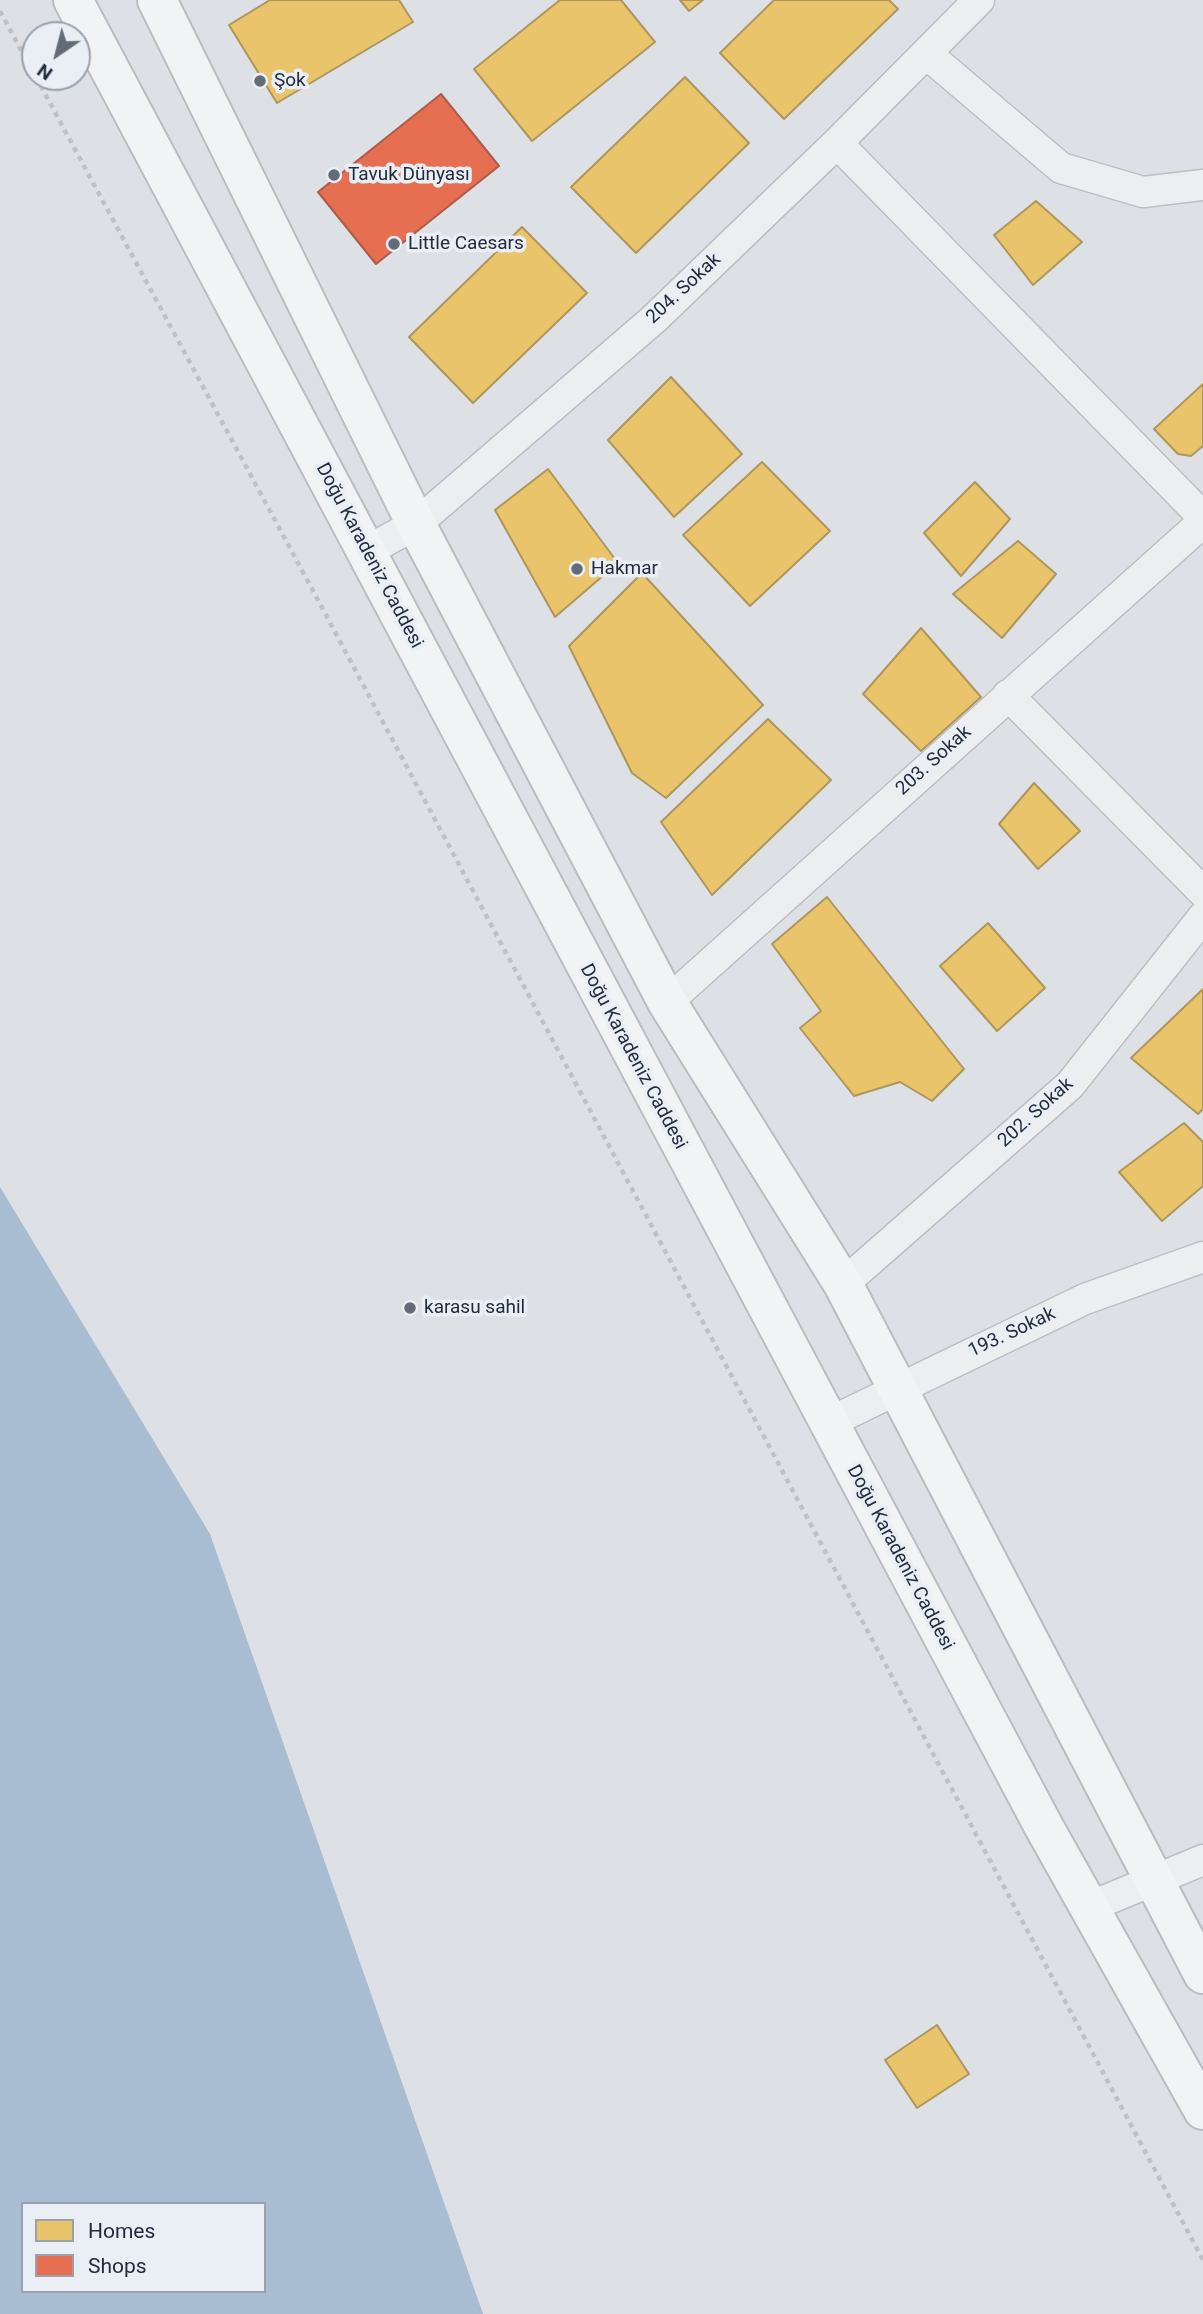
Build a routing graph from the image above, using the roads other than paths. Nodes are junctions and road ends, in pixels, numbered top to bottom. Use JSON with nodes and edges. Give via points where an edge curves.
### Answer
{"nodes":[{"id":1,"x":72,"y":0,"type":"edge"},
{"id":2,"x":157,"y":0,"type":"edge"},
{"id":3,"x":979,"y":0,"type":"edge"},
{"id":4,"x":927,"y":54,"type":"junction"},
{"id":5,"x":837,"y":143,"type":"junction"},
{"id":6,"x":1203,"y":184,"type":"edge"},
{"id":7,"x":1203,"y":519,"type":"edge"},
{"id":8,"x":416,"y":524,"type":"junction"},
{"id":9,"x":367,"y":551,"type":"junction"},
{"id":10,"x":1008,"y":695,"type":"junction"},
{"id":11,"x":1203,"y":892,"type":"edge"},
{"id":12,"x":1203,"y":917,"type":"edge"},
{"id":13,"x":667,"y":1002,"type":"junction"},
{"id":14,"x":1203,"y":1257,"type":"edge"},
{"id":15,"x":842,"y":1284,"type":"junction"},
{"id":16,"x":898,"y":1386,"type":"junction"},
{"id":17,"x":828,"y":1423,"type":"junction"},
{"id":18,"x":1203,"y":1860,"type":"edge"},
{"id":19,"x":1155,"y":1881,"type":"junction"},
{"id":20,"x":1089,"y":1907,"type":"junction"},
{"id":21,"x":1203,"y":1974,"type":"edge"},
{"id":22,"x":1203,"y":2110,"type":"edge"}],
"edges":[{"from":1,"to":9,"type":"main road","name":"Doğu Karadeniz Caddesi"},
{"from":2,"to":8,"type":"main road"},
{"from":3,"to":4,"type":"street","name":"204. Sokak"},
{"from":4,"to":5,"type":"street","name":"204. Sokak"},
{"from":4,"to":6,"type":"street","via":[[1061,168],[1143,192]]},
{"from":5,"to":7,"type":"street"},
{"from":5,"to":8,"type":"street","name":"204. Sokak","via":[[654,319]]},
{"from":7,"to":10,"type":"street","name":"203. Sokak"},
{"from":8,"to":9,"type":"street","name":"204. Sokak"},
{"from":8,"to":13,"type":"main road"},
{"from":9,"to":17,"type":"main road","name":"Doğu Karadeniz Caddesi"},
{"from":10,"to":11,"type":"street"},
{"from":10,"to":13,"type":"street","name":"203. Sokak"},
{"from":12,"to":15,"type":"street","name":"202. Sokak","via":[[1070,1085]]},
{"from":13,"to":15,"type":"main road"},
{"from":14,"to":16,"type":"street","name":"193. Sokak","via":[[1085,1299]]},
{"from":15,"to":16,"type":"main road"},
{"from":16,"to":17,"type":"street","name":"193. Sokak"},
{"from":16,"to":19,"type":"main road"},
{"from":17,"to":20,"type":"main road","name":"Doğu Karadeniz Caddesi"},
{"from":18,"to":19,"type":"street"},
{"from":19,"to":20,"type":"street"},
{"from":19,"to":21,"type":"main road"},
{"from":20,"to":22,"type":"main road","name":"Doğu Karadeniz Caddesi"}]}
